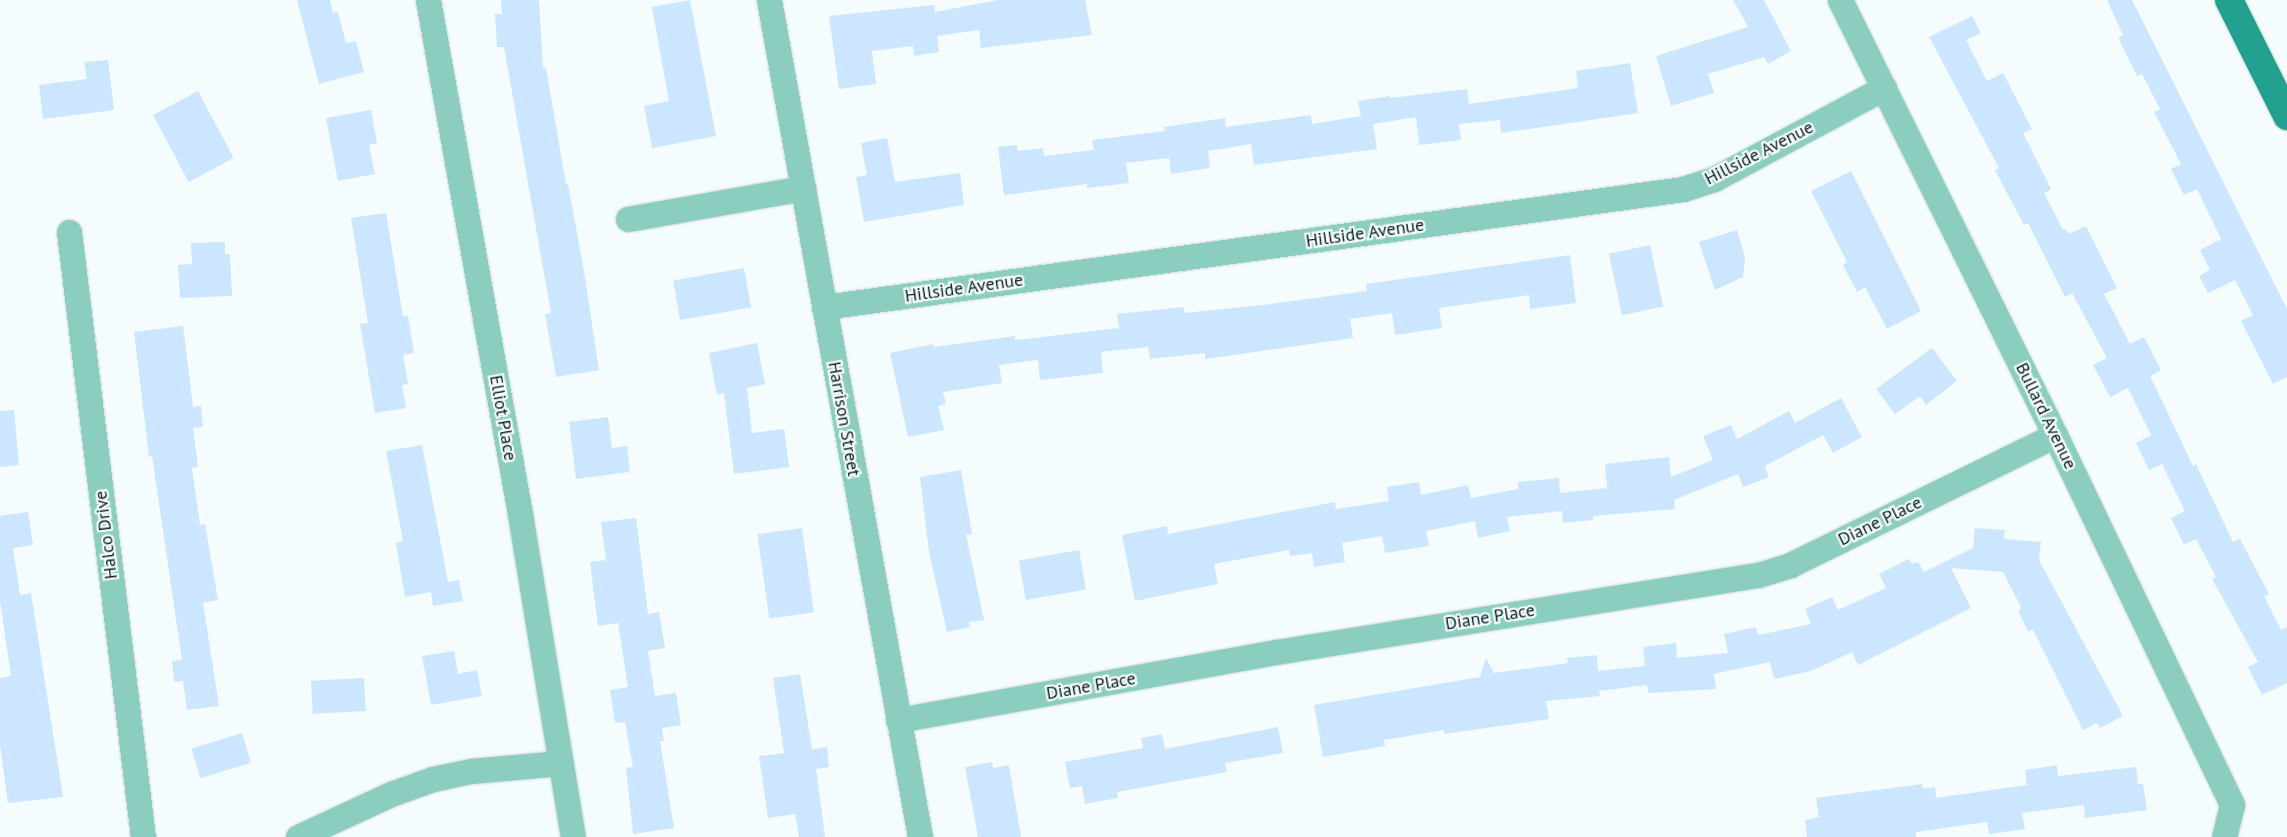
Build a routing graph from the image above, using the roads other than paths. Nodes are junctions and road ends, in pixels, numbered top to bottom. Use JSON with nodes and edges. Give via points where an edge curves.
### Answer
{"nodes":[{"id":1,"x":428,"y":0,"type":"edge"},
{"id":2,"x":769,"y":0,"type":"edge"},
{"id":3,"x":1840,"y":0,"type":"edge"},
{"id":4,"x":2229,"y":0,"type":"edge"},
{"id":5,"x":1884,"y":88,"type":"junction"},
{"id":6,"x":2287,"y":116,"type":"edge"},
{"id":7,"x":803,"y":188,"type":"junction"},
{"id":8,"x":628,"y":218,"type":"dead end"},
{"id":9,"x":69,"y":232,"type":"dead end"},
{"id":10,"x":824,"y":307,"type":"junction"},
{"id":11,"x":2055,"y":435,"type":"junction"},
{"id":12,"x":898,"y":720,"type":"junction"},
{"id":13,"x":561,"y":763,"type":"junction"},
{"id":14,"x":143,"y":837,"type":"edge"},
{"id":15,"x":298,"y":837,"type":"edge"},
{"id":16,"x":573,"y":837,"type":"edge"},
{"id":17,"x":920,"y":837,"type":"edge"},
{"id":18,"x":2224,"y":837,"type":"edge"}],
"edges":[{"from":1,"to":13,"type":"street","name":"Elliot Place"},
{"from":2,"to":7,"type":"street","name":"Harrison Street"},
{"from":3,"to":5,"type":"street","name":"Bullard Avenue"},
{"from":4,"to":6,"type":"main road"},
{"from":5,"to":10,"type":"street","name":"Hillside Avenue","via":[[1714,179],[1683,189]]},
{"from":5,"to":11,"type":"street","name":"Bullard Avenue"},
{"from":7,"to":8,"type":"street"},
{"from":7,"to":10,"type":"street","name":"Harrison Street"},
{"from":9,"to":14,"type":"street","name":"Halco Drive"},
{"from":10,"to":12,"type":"street","name":"Harrison Street"},
{"from":11,"to":12,"type":"street","name":"Diane Place","via":[[1790,565],[1758,574],[1276,652]]},
{"from":11,"to":18,"type":"street","name":"Bullard Avenue","via":[[2232,805]]},
{"from":12,"to":17,"type":"street","name":"Harrison Street"},
{"from":13,"to":15,"type":"street","via":[[470,771],[433,779],[391,794]]},
{"from":13,"to":16,"type":"street","name":"Elliot Place"}]}
